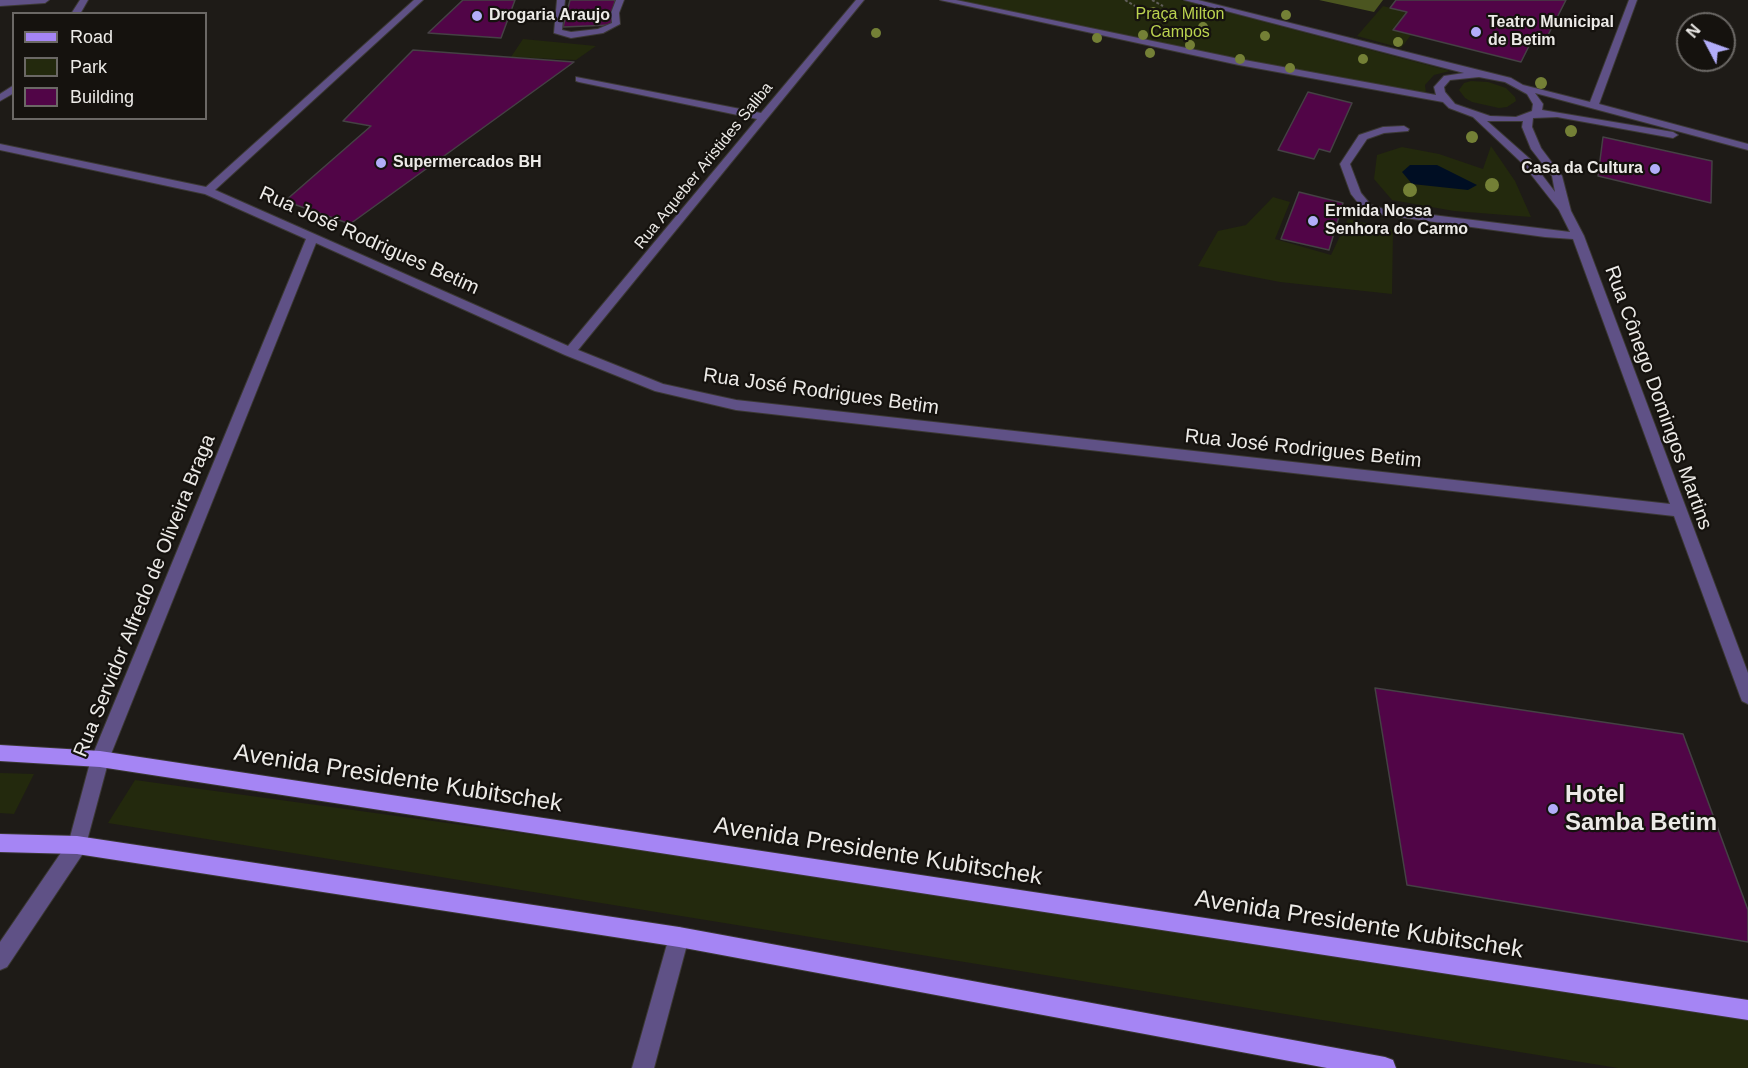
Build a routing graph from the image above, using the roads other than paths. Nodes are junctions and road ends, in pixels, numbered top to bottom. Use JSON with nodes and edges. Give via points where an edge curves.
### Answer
{"nodes":[{"id":1,"x":45,"y":0,"type":"edge"},
{"id":2,"x":419,"y":0,"type":"edge"},
{"id":3,"x":561,"y":0,"type":"edge"},
{"id":4,"x":620,"y":0,"type":"edge"},
{"id":5,"x":861,"y":0,"type":"edge"},
{"id":6,"x":944,"y":0,"type":"edge"},
{"id":7,"x":1188,"y":0,"type":"edge"},
{"id":8,"x":1633,"y":0,"type":"edge"},
{"id":9,"x":0,"y":3,"type":"edge"},
{"id":10,"x":1479,"y":74,"type":"junction"},
{"id":11,"x":579,"y":79,"type":"dead end"},
{"id":12,"x":1521,"y":86,"type":"junction"},
{"id":13,"x":1444,"y":99,"type":"junction"},
{"id":14,"x":1594,"y":105,"type":"junction"},
{"id":15,"x":1474,"y":116,"type":"junction"},
{"id":16,"x":1532,"y":116,"type":"junction"},
{"id":17,"x":764,"y":117,"type":"junction"},
{"id":18,"x":1404,"y":129,"type":"dead end"},
{"id":19,"x":0,"y":147,"type":"edge"},
{"id":20,"x":1748,"y":147,"type":"edge"},
{"id":21,"x":208,"y":191,"type":"junction"},
{"id":22,"x":1565,"y":211,"type":"junction"},
{"id":23,"x":1578,"y":236,"type":"junction"},
{"id":24,"x":313,"y":237,"type":"junction"},
{"id":25,"x":570,"y":352,"type":"junction"},
{"id":26,"x":1678,"y":511,"type":"junction"},
{"id":27,"x":1748,"y":696,"type":"edge"},
{"id":28,"x":0,"y":753,"type":"edge"},
{"id":29,"x":100,"y":759,"type":"junction"},
{"id":30,"x":0,"y":843,"type":"edge"},
{"id":31,"x":77,"y":845,"type":"junction"},
{"id":32,"x":679,"y":937,"type":"junction"},
{"id":33,"x":0,"y":960,"type":"edge"},
{"id":34,"x":1748,"y":1010,"type":"edge"},
{"id":35,"x":643,"y":1068,"type":"edge"},
{"id":36,"x":1385,"y":1068,"type":"edge"}],
"edges":[{"from":1,"to":9,"type":"street"},
{"from":2,"to":21,"type":"street"},
{"from":3,"to":4,"type":"street","via":[[557,31],[571,35],[600,31],[616,24]]},
{"from":5,"to":17,"type":"street","name":"Rua Aqueber Aristides Saliba"},
{"from":6,"to":13,"type":"street","via":[[1239,62]]},
{"from":7,"to":10,"type":"street"},
{"from":8,"to":14,"type":"street"},
{"from":10,"to":12,"type":"street"},
{"from":10,"to":13,"type":"street","via":[[1447,78],[1439,87]]},
{"from":11,"to":17,"type":"street"},
{"from":12,"to":14,"type":"street"},
{"from":12,"to":16,"type":"street","name":"Rua Cônego Domingos Martins","via":[[1536,98],[1538,104]]},
{"from":13,"to":15,"type":"street"},
{"from":14,"to":20,"type":"street"},
{"from":15,"to":16,"type":"street","via":[[1504,121]]},
{"from":15,"to":22,"type":"street","via":[[1526,161]]},
{"from":16,"to":20,"type":"street","via":[[1557,114]]},
{"from":16,"to":22,"type":"street","name":"Rua Cônego Domingos Martins","via":[[1527,127],[1536,149],[1557,176]]},
{"from":17,"to":25,"type":"street","name":"Rua Aqueber Aristides Saliba"},
{"from":18,"to":23,"type":"street","via":[[1383,130],[1363,137],[1345,164],[1356,194],[1367,207]]},
{"from":19,"to":21,"type":"street","name":"Rua José Rodrigues Betim"},
{"from":21,"to":24,"type":"street","name":"Rua José Rodrigues Betim"},
{"from":22,"to":23,"type":"street","name":"Rua Cônego Domingos Martins"},
{"from":23,"to":26,"type":"street","name":"Rua Cônego Domingos Martins"},
{"from":24,"to":25,"type":"street","name":"Rua José Rodrigues Betim"},
{"from":24,"to":29,"type":"street","name":"Rua Servidor Alfredo de Oliveira Braga"},
{"from":25,"to":26,"type":"street","name":"Rua José Rodrigues Betim","via":[[660,388],[736,405]]},
{"from":26,"to":27,"type":"street","name":"Rua Cônego Domingos Martins"},
{"from":28,"to":29,"type":"main road","name":"Avenida Presidente Kubitschek"},
{"from":29,"to":31,"type":"street","name":"Rua Servidor Alfredo de Oliveira Braga"},
{"from":29,"to":34,"type":"main road","name":"Avenida Presidente Kubitschek"},
{"from":30,"to":31,"type":"main road"},
{"from":31,"to":32,"type":"main road"},
{"from":31,"to":33,"type":"street","name":"Rua Servidor Alfredo de Oliveira Braga"},
{"from":32,"to":35,"type":"street"},
{"from":32,"to":36,"type":"main road"}]}
